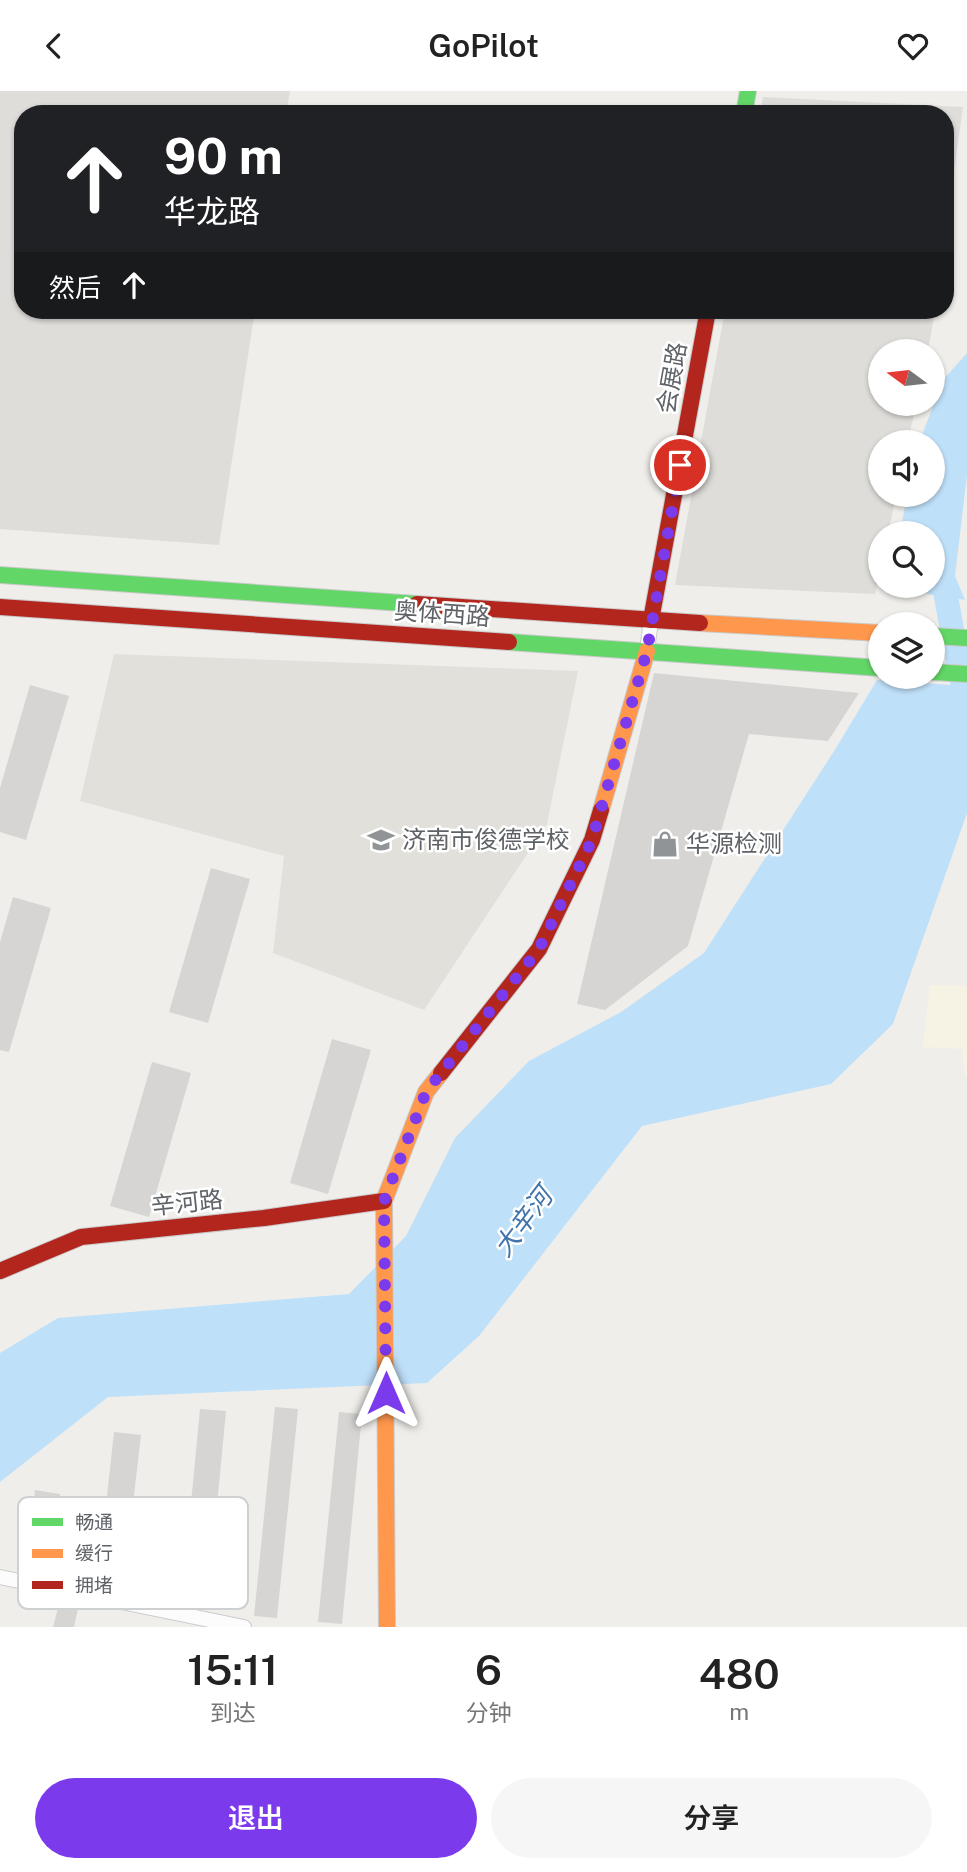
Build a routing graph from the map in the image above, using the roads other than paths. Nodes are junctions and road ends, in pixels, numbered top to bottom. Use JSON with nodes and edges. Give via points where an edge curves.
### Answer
{"nodes":[{"id":1,"x":706,"y":319,"type":"edge"},
{"id":2,"x":0,"y":575,"type":"edge"},
{"id":3,"x":0,"y":607,"type":"edge"},
{"id":4,"x":651,"y":620,"type":"junction"},
{"id":5,"x":868,"y":632,"type":"edge"},
{"id":6,"x":945,"y":637,"type":"edge"},
{"id":7,"x":967,"y":638,"type":"edge"},
{"id":8,"x":647,"y":651,"type":"junction"},
{"id":9,"x":868,"y":667,"type":"edge"},
{"id":10,"x":945,"y":673,"type":"edge"},
{"id":11,"x":967,"y":674,"type":"edge"},
{"id":12,"x":384,"y":1201,"type":"junction"},
{"id":13,"x":0,"y":1271,"type":"edge"},
{"id":14,"x":0,"y":1577,"type":"edge"},
{"id":15,"x":18,"y":1581,"type":"edge"},
{"id":16,"x":156,"y":1609,"type":"edge"},
{"id":17,"x":244,"y":1627,"type":"edge"},
{"id":18,"x":387,"y":1627,"type":"edge"}],
"edges":[{"from":1,"to":4,"type":"main road","name":"会展路"},
{"from":2,"to":4,"type":"main road","name":"奥体西路"},
{"from":3,"to":8,"type":"main road","name":"奥体西路"},
{"from":4,"to":5,"type":"main road","name":"奥体西路"},
{"from":4,"to":8,"type":"street"},
{"from":6,"to":7,"type":"main road"},
{"from":8,"to":9,"type":"main road","name":"奥体西路"},
{"from":8,"to":12,"type":"main road","via":[[592,840],[539,949],[426,1092]]},
{"from":10,"to":11,"type":"main road"},
{"from":12,"to":13,"type":"main road","name":"辛河路","via":[[81,1237]]},
{"from":12,"to":18,"type":"main road"},
{"from":14,"to":15,"type":"street"},
{"from":16,"to":17,"type":"street"}]}
